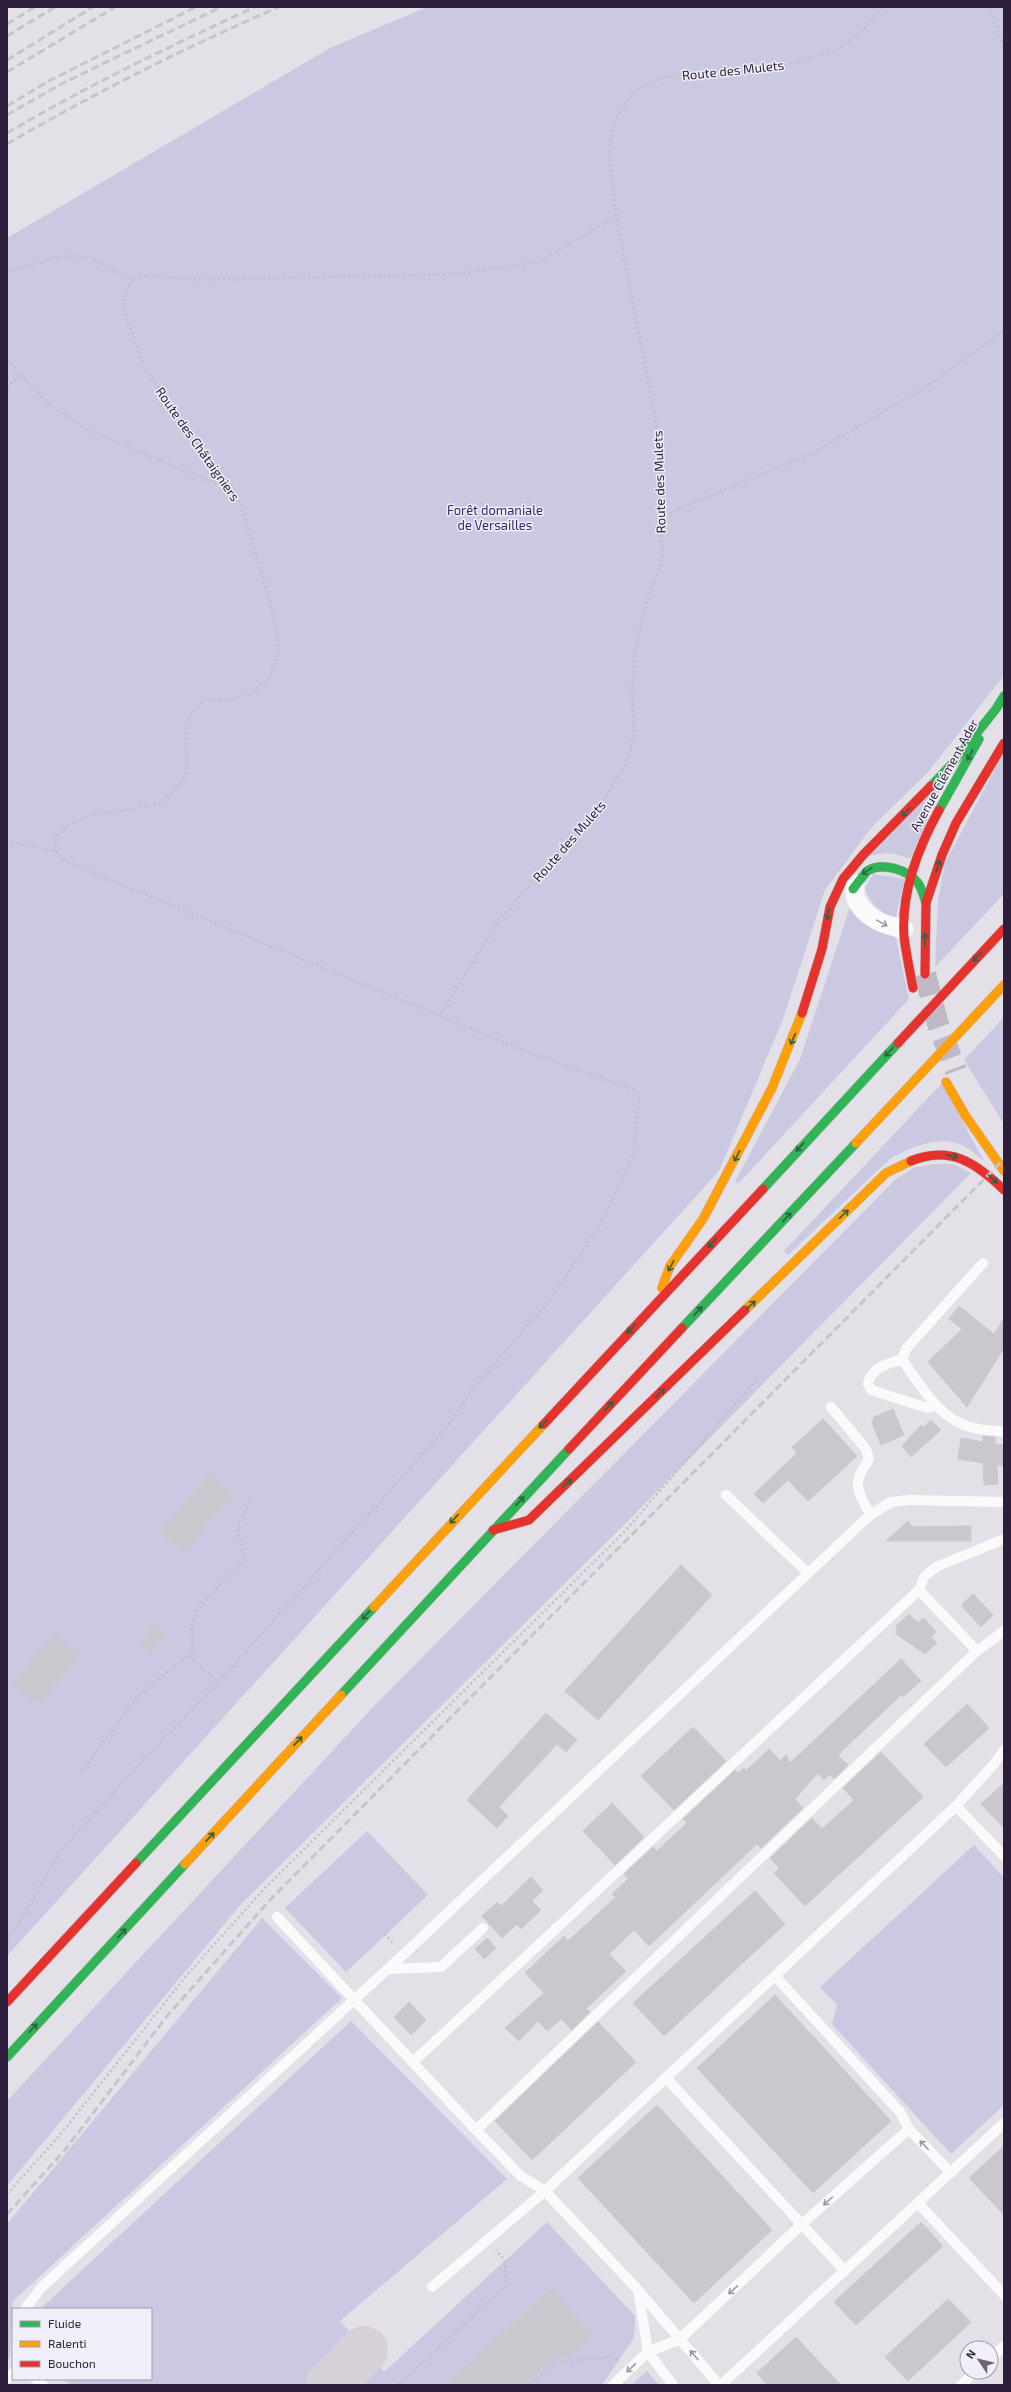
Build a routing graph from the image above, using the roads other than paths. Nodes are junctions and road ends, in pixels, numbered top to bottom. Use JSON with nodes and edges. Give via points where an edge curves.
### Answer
{"nodes":[{"id":1,"x":1004,"y":696,"type":"edge"},
{"id":2,"x":1000,"y":707,"type":"edge"},
{"id":3,"x":1004,"y":743,"type":"edge"},
{"id":4,"x":910,"y":875,"type":"junction"},
{"id":5,"x":852,"y":891,"type":"joint"},
{"id":6,"x":926,"y":903,"type":"junction"},
{"id":7,"x":838,"y":918,"type":"dead end"},
{"id":8,"x":904,"y":929,"type":"junction"},
{"id":9,"x":1004,"y":929,"type":"edge"},
{"id":10,"x":822,"y":949,"type":"junction"},
{"id":11,"x":925,"y":974,"type":"tunnel mouth"},
{"id":12,"x":1004,"y":985,"type":"edge"},
{"id":13,"x":913,"y":988,"type":"dead end"},
{"id":14,"x":946,"y":1082,"type":"dead end"},
{"id":15,"x":1004,"y":1171,"type":"edge"},
{"id":16,"x":1004,"y":1190,"type":"edge"},
{"id":17,"x":983,"y":1263,"type":"dead end"},
{"id":18,"x":658,"y":1300,"type":"junction"},
{"id":19,"x":902,"y":1360,"type":"junction"},
{"id":20,"x":937,"y":1406,"type":"junction"},
{"id":21,"x":831,"y":1407,"type":"dead end"},
{"id":22,"x":1004,"y":1432,"type":"edge"},
{"id":23,"x":726,"y":1495,"type":"dead end"},
{"id":24,"x":1004,"y":1502,"type":"edge"},
{"id":25,"x":870,"y":1515,"type":"junction"},
{"id":26,"x":494,"y":1530,"type":"junction"},
{"id":27,"x":1004,"y":1539,"type":"edge"},
{"id":28,"x":808,"y":1573,"type":"junction"},
{"id":29,"x":919,"y":1590,"type":"junction"},
{"id":30,"x":1004,"y":1631,"type":"edge"},
{"id":31,"x":977,"y":1650,"type":"junction"},
{"id":32,"x":1004,"y":1750,"type":"edge"},
{"id":33,"x":956,"y":1806,"type":"junction"},
{"id":34,"x":1004,"y":1856,"type":"edge"},
{"id":35,"x":276,"y":1917,"type":"dead end"},
{"id":36,"x":483,"y":1928,"type":"dead end"},
{"id":37,"x":389,"y":1968,"type":"junction"},
{"id":38,"x":775,"y":1976,"type":"junction"},
{"id":39,"x":354,"y":2000,"type":"junction"},
{"id":40,"x":7,"y":2002,"type":"edge"},
{"id":41,"x":7,"y":2057,"type":"edge"},
{"id":42,"x":413,"y":2062,"type":"junction"},
{"id":43,"x":666,"y":2078,"type":"junction"},
{"id":44,"x":1004,"y":2123,"type":"edge"},
{"id":45,"x":909,"y":2129,"type":"junction"},
{"id":46,"x":476,"y":2130,"type":"junction"},
{"id":47,"x":951,"y":2173,"type":"junction"},
{"id":48,"x":545,"y":2191,"type":"junction"},
{"id":49,"x":918,"y":2203,"type":"junction"},
{"id":50,"x":802,"y":2224,"type":"junction"},
{"id":51,"x":845,"y":2271,"type":"junction"},
{"id":52,"x":432,"y":2287,"type":"dead end"},
{"id":53,"x":638,"y":2290,"type":"junction"},
{"id":54,"x":1004,"y":2296,"type":"edge"},
{"id":55,"x":26,"y":2308,"type":"edge"},
{"id":56,"x":680,"y":2339,"type":"junction"},
{"id":57,"x":648,"y":2352,"type":"junction"},
{"id":58,"x":613,"y":2385,"type":"edge"},
{"id":59,"x":673,"y":2385,"type":"edge"},
{"id":60,"x":720,"y":2385,"type":"edge"}],
"edges":[{"from":1,"to":2,"type":"main road","name":"Avenue Clément Ader"},
{"from":2,"to":4,"type":"main road","name":"Avenue Clément Ader","one_way":true,"via":[[935,813],[920,844]]},
{"from":2,"to":10,"type":"main road","one_way":true,"via":[[952,764],[843,879],[830,907]]},
{"from":6,"to":3,"type":"main road","one_way":true,"via":[[956,822]]},
{"from":4,"to":5,"type":"main road","one_way":true,"via":[[879,865],[864,871]]},
{"from":4,"to":6,"type":"main road","via":[[917,882]]},
{"from":4,"to":8,"type":"main road","name":"Avenue Clément Ader"},
{"from":5,"to":8,"type":"street","one_way":true,"via":[[869,915],[887,926]]},
{"from":11,"to":6,"type":"main road","one_way":true},
{"from":7,"to":10,"type":"main road"},
{"from":8,"to":13,"type":"main road","name":"Avenue Clément Ader"},
{"from":9,"to":18,"type":"main road","one_way":true},
{"from":10,"to":18,"type":"main road","one_way":true,"via":[[796,1032],[772,1088],[703,1219],[670,1266]]},
{"from":26,"to":12,"type":"main road","one_way":true},
{"from":14,"to":15,"type":"main road","via":[[965,1115]]},
{"from":26,"to":16,"type":"main road","one_way":true,"via":[[529,1520],[886,1173],[908,1160],[932,1153],[955,1155],[980,1168]]},
{"from":17,"to":19,"type":"lane","via":[[906,1349]]},
{"from":18,"to":40,"type":"main road","one_way":true},
{"from":19,"to":20,"type":"lane"},
{"from":19,"to":20,"type":"lane","via":[[873,1373],[868,1384],[871,1390],[927,1408]]},
{"from":20,"to":22,"type":"lane","via":[[948,1417],[971,1428]]},
{"from":21,"to":25,"type":"lane","via":[[866,1449],[869,1459],[858,1477],[857,1486]]},
{"from":23,"to":28,"type":"lane"},
{"from":24,"to":25,"type":"lane","via":[[910,1500],[891,1502]]},
{"from":25,"to":28,"type":"lane"},
{"from":41,"to":26,"type":"main road","one_way":true},
{"from":27,"to":29,"type":"lane","via":[[936,1567],[924,1577]]},
{"from":28,"to":37,"type":"lane"},
{"from":29,"to":31,"type":"lane"},
{"from":29,"to":42,"type":"lane"},
{"from":30,"to":31,"type":"lane"},
{"from":31,"to":46,"type":"lane"},
{"from":32,"to":33,"type":"lane"},
{"from":33,"to":34,"type":"lane"},
{"from":33,"to":38,"type":"lane"},
{"from":35,"to":39,"type":"lane"},
{"from":36,"to":37,"type":"lane","via":[[441,1967]]},
{"from":37,"to":39,"type":"lane"},
{"from":38,"to":43,"type":"lane"},
{"from":38,"to":45,"type":"lane","via":[[900,2112]]},
{"from":39,"to":42,"type":"lane"},
{"from":39,"to":55,"type":"lane","via":[[41,2288]]},
{"from":42,"to":46,"type":"lane"},
{"from":43,"to":48,"type":"lane"},
{"from":43,"to":50,"type":"lane"},
{"from":44,"to":47,"type":"lane"},
{"from":47,"to":45,"type":"lane","one_way":true},
{"from":45,"to":50,"type":"lane","one_way":true},
{"from":46,"to":48,"type":"lane","via":[[521,2176]]},
{"from":47,"to":49,"type":"lane"},
{"from":48,"to":52,"type":"lane"},
{"from":48,"to":53,"type":"lane"},
{"from":49,"to":51,"type":"lane"},
{"from":49,"to":54,"type":"lane"},
{"from":50,"to":51,"type":"lane"},
{"from":50,"to":56,"type":"lane","one_way":true},
{"from":51,"to":60,"type":"lane"},
{"from":53,"to":56,"type":"lane"},
{"from":53,"to":57,"type":"lane"},
{"from":56,"to":57,"type":"lane"},
{"from":60,"to":56,"type":"lane","one_way":true},
{"from":57,"to":58,"type":"lane","one_way":true},
{"from":57,"to":59,"type":"lane"}]}
